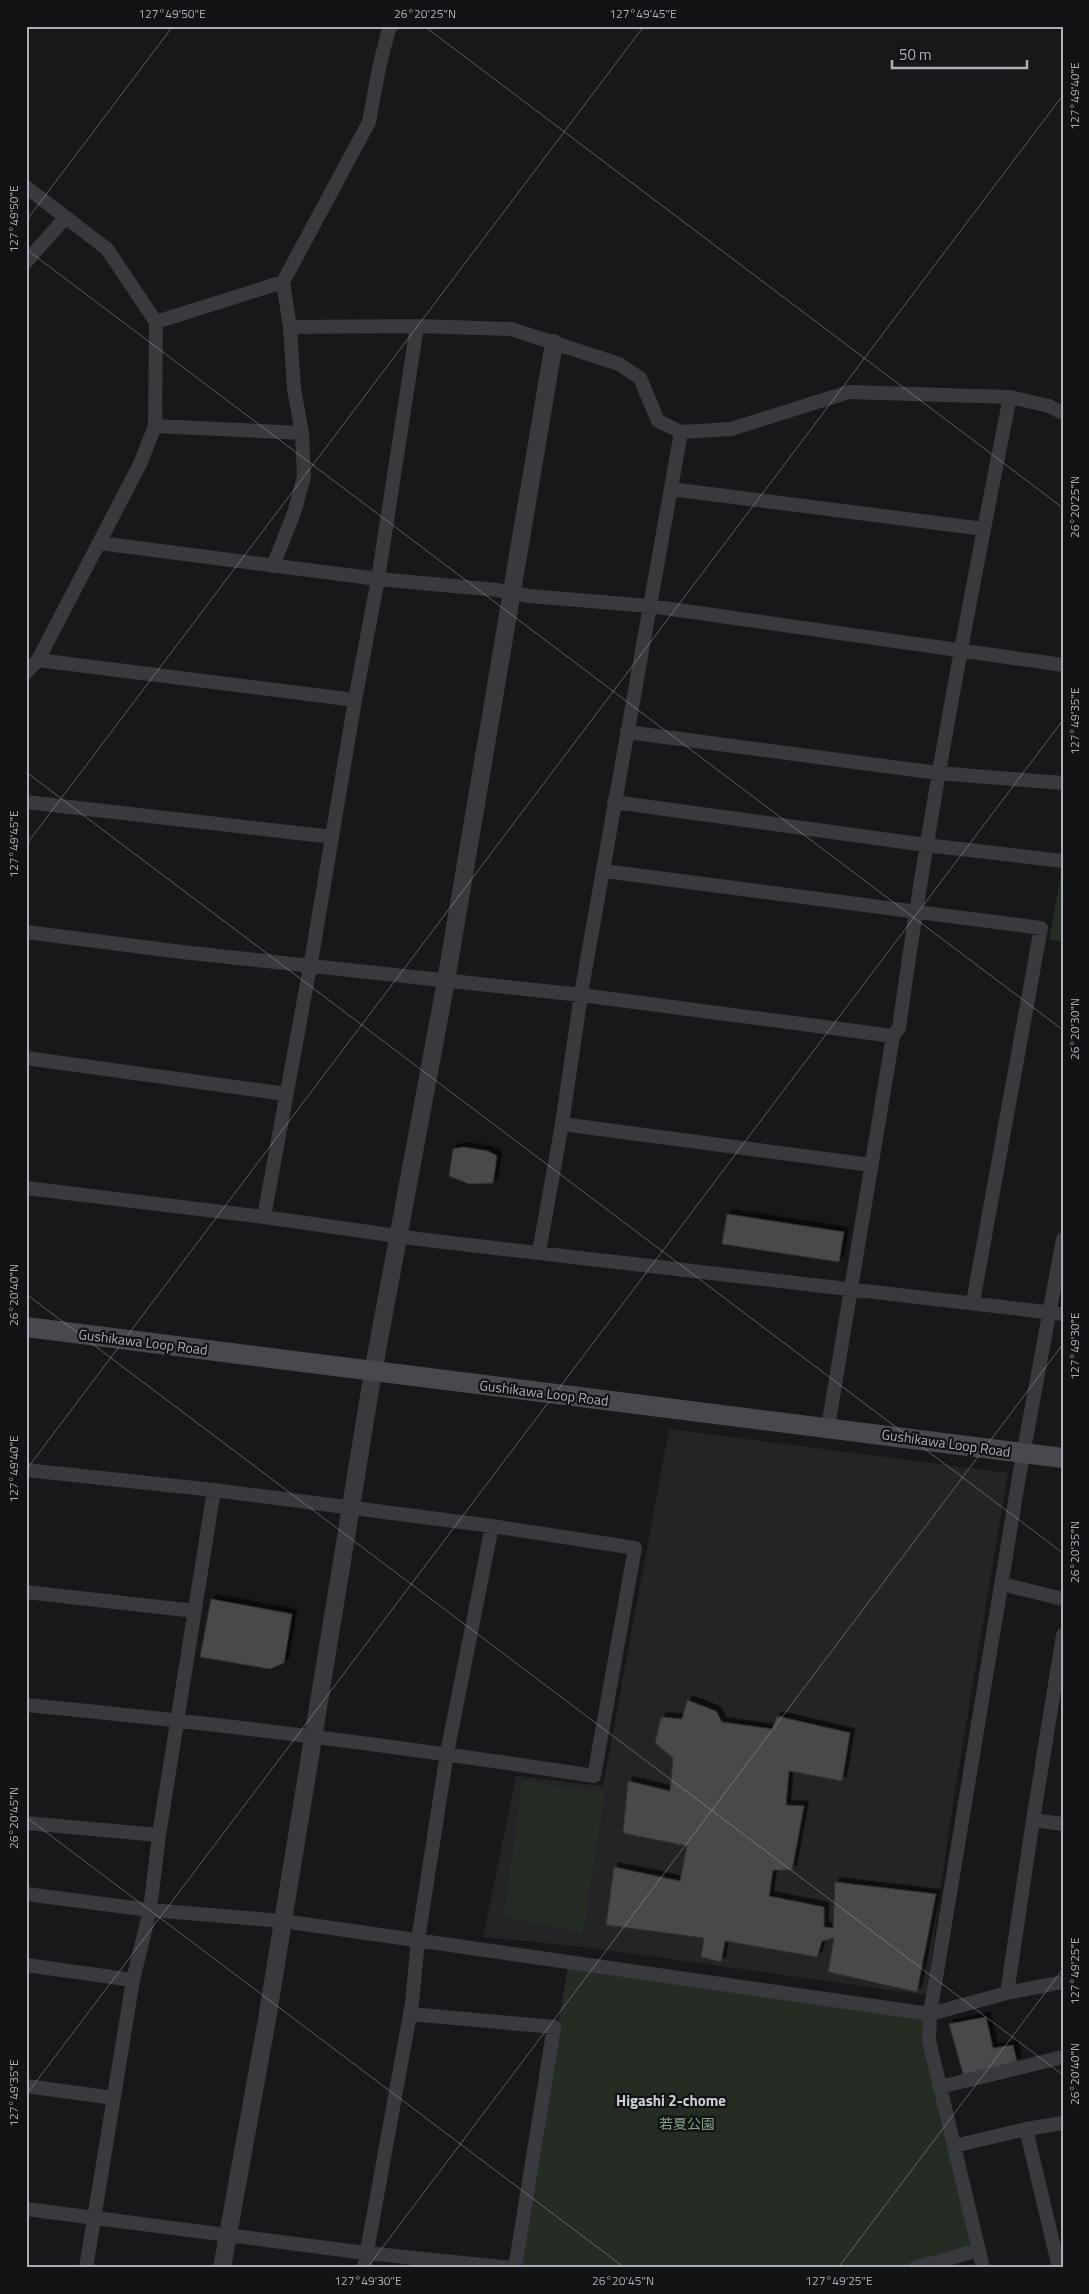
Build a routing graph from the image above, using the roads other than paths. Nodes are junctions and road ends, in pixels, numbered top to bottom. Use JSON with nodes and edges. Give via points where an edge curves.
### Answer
{"nodes":[{"id":1,"x":391,"y":26,"type":"edge"},
{"id":2,"x":26,"y":187,"type":"edge"},
{"id":3,"x":66,"y":218,"type":"junction"},
{"id":4,"x":26,"y":262,"type":"edge"},
{"id":5,"x":283,"y":282,"type":"junction"},
{"id":6,"x":156,"y":322,"type":"junction"},
{"id":7,"x":417,"y":326,"type":"junction"},
{"id":8,"x":290,"y":327,"type":"junction"},
{"id":9,"x":554,"y":343,"type":"junction"},
{"id":10,"x":1010,"y":397,"type":"junction"},
{"id":11,"x":1063,"y":412,"type":"edge"},
{"id":12,"x":155,"y":426,"type":"junction"},
{"id":13,"x":681,"y":432,"type":"junction"},
{"id":14,"x":302,"y":433,"type":"junction"},
{"id":15,"x":671,"y":489,"type":"junction"},
{"id":16,"x":984,"y":529,"type":"junction"},
{"id":17,"x":99,"y":543,"type":"junction"},
{"id":18,"x":273,"y":566,"type":"junction"},
{"id":19,"x":378,"y":579,"type":"junction"},
{"id":20,"x":512,"y":592,"type":"junction"},
{"id":21,"x":650,"y":606,"type":"junction"},
{"id":22,"x":962,"y":651,"type":"junction"},
{"id":23,"x":38,"y":660,"type":"junction"},
{"id":24,"x":1063,"y":665,"type":"edge"},
{"id":25,"x":26,"y":674,"type":"edge"},
{"id":26,"x":354,"y":700,"type":"junction"},
{"id":27,"x":628,"y":732,"type":"junction"},
{"id":28,"x":938,"y":773,"type":"junction"},
{"id":29,"x":1063,"y":783,"type":"edge"},
{"id":30,"x":26,"y":802,"type":"edge"},
{"id":31,"x":614,"y":802,"type":"junction"},
{"id":32,"x":332,"y":837,"type":"junction"},
{"id":33,"x":926,"y":845,"type":"junction"},
{"id":34,"x":1063,"y":861,"type":"edge"},
{"id":35,"x":604,"y":871,"type":"junction"},
{"id":36,"x":915,"y":912,"type":"junction"},
{"id":37,"x":26,"y":932,"type":"edge"},
{"id":38,"x":310,"y":966,"type":"junction"},
{"id":39,"x":446,"y":981,"type":"junction"},
{"id":40,"x":581,"y":995,"type":"junction"},
{"id":41,"x":893,"y":1036,"type":"junction"},
{"id":42,"x":26,"y":1058,"type":"edge"},
{"id":43,"x":286,"y":1094,"type":"junction"},
{"id":44,"x":562,"y":1124,"type":"junction"},
{"id":45,"x":871,"y":1165,"type":"junction"},
{"id":46,"x":26,"y":1188,"type":"edge"},
{"id":47,"x":264,"y":1217,"type":"junction"},
{"id":48,"x":399,"y":1236,"type":"junction"},
{"id":49,"x":1063,"y":1239,"type":"edge"},
{"id":50,"x":539,"y":1252,"type":"junction"},
{"id":51,"x":850,"y":1288,"type":"junction"},
{"id":52,"x":973,"y":1302,"type":"junction"},
{"id":53,"x":1056,"y":1313,"type":"edge"},
{"id":54,"x":26,"y":1327,"type":"edge"},
{"id":55,"x":373,"y":1372,"type":"junction"},
{"id":56,"x":828,"y":1427,"type":"junction"},
{"id":57,"x":1024,"y":1453,"type":"junction"},
{"id":58,"x":1063,"y":1458,"type":"edge"},
{"id":59,"x":26,"y":1470,"type":"edge"},
{"id":60,"x":214,"y":1490,"type":"junction"},
{"id":61,"x":351,"y":1509,"type":"junction"},
{"id":62,"x":492,"y":1526,"type":"junction"},
{"id":63,"x":1002,"y":1584,"type":"junction"},
{"id":64,"x":26,"y":1592,"type":"edge"},
{"id":65,"x":1063,"y":1599,"type":"edge"},
{"id":66,"x":195,"y":1612,"type":"junction"},
{"id":67,"x":1063,"y":1635,"type":"edge"},
{"id":68,"x":26,"y":1705,"type":"edge"},
{"id":69,"x":178,"y":1720,"type":"junction"},
{"id":70,"x":313,"y":1738,"type":"junction"},
{"id":71,"x":447,"y":1753,"type":"junction"},
{"id":72,"x":1033,"y":1820,"type":"junction"},
{"id":73,"x":26,"y":1823,"type":"edge"},
{"id":74,"x":1063,"y":1824,"type":"edge"},
{"id":75,"x":159,"y":1835,"type":"junction"},
{"id":76,"x":26,"y":1894,"type":"edge"},
{"id":77,"x":150,"y":1910,"type":"junction"},
{"id":78,"x":283,"y":1921,"type":"junction"},
{"id":79,"x":418,"y":1940,"type":"junction"},
{"id":80,"x":26,"y":1964,"type":"edge"},
{"id":81,"x":133,"y":1980,"type":"junction"},
{"id":82,"x":1063,"y":1982,"type":"edge"},
{"id":83,"x":1007,"y":1994,"type":"junction"},
{"id":84,"x":410,"y":2014,"type":"junction"},
{"id":85,"x":930,"y":2014,"type":"junction"},
{"id":86,"x":1063,"y":2057,"type":"edge"},
{"id":87,"x":26,"y":2086,"type":"edge"},
{"id":88,"x":940,"y":2087,"type":"junction"},
{"id":89,"x":114,"y":2098,"type":"junction"},
{"id":90,"x":1063,"y":2123,"type":"edge"},
{"id":91,"x":1026,"y":2129,"type":"junction"},
{"id":92,"x":954,"y":2146,"type":"junction"},
{"id":93,"x":26,"y":2209,"type":"edge"},
{"id":94,"x":95,"y":2217,"type":"junction"},
{"id":95,"x":228,"y":2234,"type":"junction"},
{"id":96,"x":979,"y":2250,"type":"junction"},
{"id":97,"x":366,"y":2253,"type":"junction"},
{"id":98,"x":86,"y":2268,"type":"edge"},
{"id":99,"x":222,"y":2268,"type":"edge"},
{"id":100,"x":364,"y":2268,"type":"edge"},
{"id":101,"x":513,"y":2268,"type":"edge"},
{"id":102,"x":915,"y":2268,"type":"edge"},
{"id":103,"x":983,"y":2268,"type":"edge"},
{"id":104,"x":1059,"y":2268,"type":"edge"}],
"edges":[{"from":1,"to":5,"type":"street","via":[[369,122]]},
{"from":2,"to":3,"type":"street"},
{"from":3,"to":4,"type":"street"},
{"from":3,"to":6,"type":"street","via":[[107,249]]},
{"from":5,"to":6,"type":"street"},
{"from":5,"to":8,"type":"street"},
{"from":6,"to":12,"type":"street"},
{"from":7,"to":8,"type":"street"},
{"from":7,"to":9,"type":"street","via":[[511,329]]},
{"from":7,"to":19,"type":"street"},
{"from":8,"to":14,"type":"street","via":[[294,389]]},
{"from":9,"to":13,"type":"street","via":[[619,364],[640,378],[658,420]]},
{"from":9,"to":20,"type":"street"},
{"from":10,"to":11,"type":"street"},
{"from":10,"to":13,"type":"street","via":[[849,392],[732,429]]},
{"from":10,"to":16,"type":"street"},
{"from":12,"to":14,"type":"street"},
{"from":12,"to":17,"type":"street","via":[[140,464]]},
{"from":13,"to":15,"type":"street"},
{"from":14,"to":18,"type":"street","via":[[304,477]]},
{"from":15,"to":16,"type":"street"},
{"from":15,"to":21,"type":"street"},
{"from":16,"to":22,"type":"street"},
{"from":17,"to":18,"type":"street"},
{"from":17,"to":23,"type":"street"},
{"from":18,"to":19,"type":"street"},
{"from":19,"to":20,"type":"street"},
{"from":19,"to":26,"type":"street"},
{"from":20,"to":21,"type":"street"},
{"from":20,"to":39,"type":"street"},
{"from":21,"to":22,"type":"street"},
{"from":21,"to":27,"type":"street"},
{"from":22,"to":24,"type":"street"},
{"from":22,"to":28,"type":"street"},
{"from":23,"to":25,"type":"street"},
{"from":23,"to":26,"type":"street"},
{"from":26,"to":32,"type":"street"},
{"from":27,"to":28,"type":"street"},
{"from":27,"to":31,"type":"street"},
{"from":28,"to":29,"type":"street"},
{"from":28,"to":33,"type":"street"},
{"from":30,"to":32,"type":"street"},
{"from":31,"to":33,"type":"street"},
{"from":31,"to":35,"type":"street"},
{"from":32,"to":38,"type":"street"},
{"from":33,"to":34,"type":"street"},
{"from":33,"to":36,"type":"street"},
{"from":35,"to":36,"type":"street"},
{"from":35,"to":40,"type":"street"},
{"from":36,"to":41,"type":"street","via":[[899,1028]]},
{"from":36,"to":52,"type":"street","via":[[1041,928]]},
{"from":37,"to":38,"type":"street"},
{"from":38,"to":39,"type":"street"},
{"from":38,"to":43,"type":"street"},
{"from":39,"to":40,"type":"street"},
{"from":39,"to":48,"type":"street"},
{"from":40,"to":41,"type":"street"},
{"from":40,"to":44,"type":"street"},
{"from":41,"to":45,"type":"street"},
{"from":42,"to":43,"type":"street"},
{"from":43,"to":47,"type":"street"},
{"from":44,"to":45,"type":"street"},
{"from":44,"to":50,"type":"street"},
{"from":45,"to":51,"type":"street"},
{"from":46,"to":47,"type":"street"},
{"from":47,"to":48,"type":"street"},
{"from":48,"to":50,"type":"street"},
{"from":48,"to":55,"type":"street"},
{"from":49,"to":53,"type":"street"},
{"from":50,"to":51,"type":"street"},
{"from":51,"to":52,"type":"street"},
{"from":51,"to":56,"type":"street"},
{"from":52,"to":53,"type":"street"},
{"from":53,"to":57,"type":"street"},
{"from":54,"to":55,"type":"main road","name":"Gushikawa Loop Road"},
{"from":55,"to":56,"type":"main road","name":"Gushikawa Loop Road"},
{"from":55,"to":61,"type":"street"},
{"from":56,"to":57,"type":"main road","name":"Gushikawa Loop Road"},
{"from":57,"to":58,"type":"main road","name":"Gushikawa Loop Road"},
{"from":57,"to":63,"type":"street"},
{"from":59,"to":60,"type":"street"},
{"from":60,"to":61,"type":"street"},
{"from":60,"to":66,"type":"street"},
{"from":61,"to":62,"type":"street"},
{"from":61,"to":70,"type":"street"},
{"from":62,"to":71,"type":"street"},
{"from":62,"to":71,"type":"street","via":[[635,1548],[594,1776]]},
{"from":63,"to":65,"type":"street"},
{"from":63,"to":85,"type":"street"},
{"from":64,"to":66,"type":"street"},
{"from":66,"to":69,"type":"street"},
{"from":67,"to":72,"type":"street"},
{"from":68,"to":69,"type":"street"},
{"from":69,"to":70,"type":"street"},
{"from":69,"to":75,"type":"street"},
{"from":70,"to":71,"type":"street"},
{"from":70,"to":78,"type":"street"},
{"from":71,"to":79,"type":"street"},
{"from":72,"to":74,"type":"street"},
{"from":72,"to":83,"type":"street"},
{"from":73,"to":75,"type":"street"},
{"from":75,"to":77,"type":"street"},
{"from":76,"to":77,"type":"street"},
{"from":77,"to":78,"type":"street"},
{"from":77,"to":81,"type":"street"},
{"from":78,"to":79,"type":"street"},
{"from":78,"to":95,"type":"street"},
{"from":79,"to":84,"type":"street"},
{"from":79,"to":85,"type":"street"},
{"from":80,"to":81,"type":"street"},
{"from":81,"to":89,"type":"street"},
{"from":82,"to":83,"type":"street"},
{"from":83,"to":85,"type":"street"},
{"from":84,"to":97,"type":"street"},
{"from":84,"to":101,"type":"street","via":[[554,2027]]},
{"from":85,"to":88,"type":"street","via":[[929,2040]]},
{"from":86,"to":88,"type":"street"},
{"from":87,"to":89,"type":"street"},
{"from":88,"to":92,"type":"street"},
{"from":89,"to":94,"type":"street"},
{"from":90,"to":91,"type":"street"},
{"from":91,"to":92,"type":"street"},
{"from":91,"to":104,"type":"street"},
{"from":92,"to":96,"type":"street"},
{"from":93,"to":94,"type":"street"},
{"from":94,"to":95,"type":"street"},
{"from":94,"to":98,"type":"street"},
{"from":95,"to":97,"type":"street"},
{"from":95,"to":99,"type":"street"},
{"from":96,"to":102,"type":"street"},
{"from":96,"to":103,"type":"street"},
{"from":97,"to":100,"type":"street"},
{"from":97,"to":101,"type":"street"}]}
